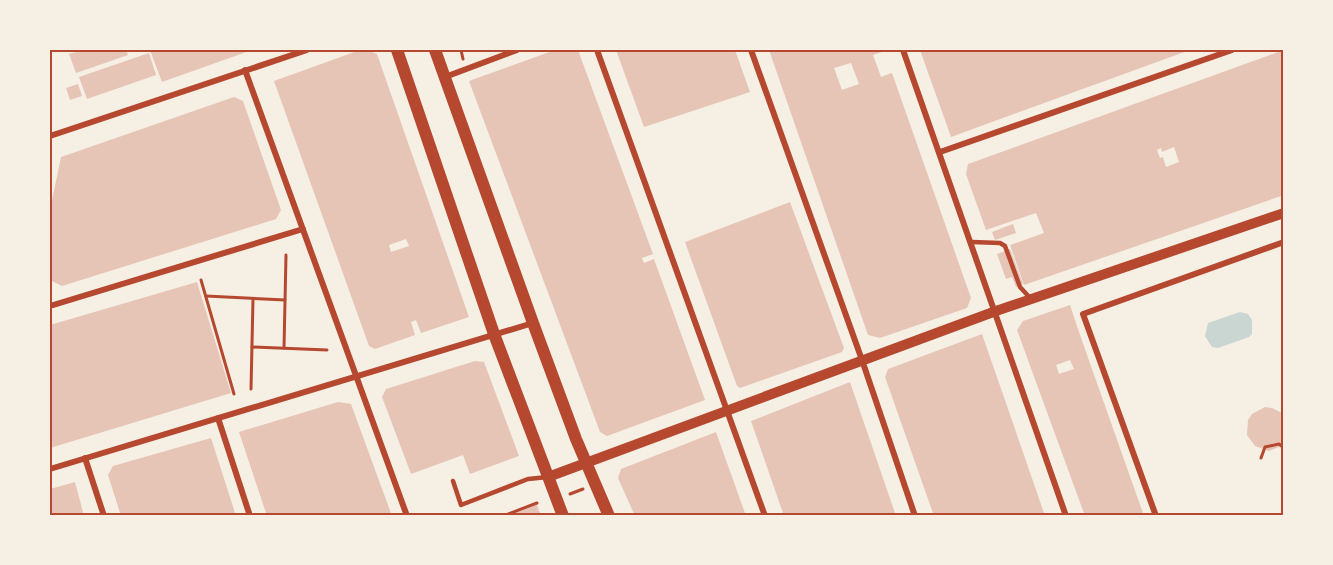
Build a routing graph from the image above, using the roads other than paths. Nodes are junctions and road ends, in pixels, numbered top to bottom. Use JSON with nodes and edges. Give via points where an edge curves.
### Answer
{"nodes":[{"id":1,"x":307,"y":50,"type":"edge"},
{"id":2,"x":397,"y":50,"type":"edge"},
{"id":3,"x":435,"y":50,"type":"edge"},
{"id":4,"x":517,"y":50,"type":"edge"},
{"id":5,"x":597,"y":50,"type":"edge"},
{"id":6,"x":751,"y":50,"type":"edge"},
{"id":7,"x":903,"y":50,"type":"edge"},
{"id":8,"x":1232,"y":50,"type":"edge"},
{"id":9,"x":245,"y":70,"type":"junction"},
{"id":10,"x":444,"y":77,"type":"junction"},
{"id":11,"x":50,"y":136,"type":"edge"},
{"id":12,"x":940,"y":152,"type":"junction"},
{"id":13,"x":1284,"y":213,"type":"edge"},
{"id":14,"x":303,"y":230,"type":"junction"},
{"id":15,"x":972,"y":242,"type":"junction"},
{"id":16,"x":1284,"y":242,"type":"edge"},
{"id":17,"x":1031,"y":298,"type":"junction"},
{"id":18,"x":50,"y":306,"type":"edge"},
{"id":19,"x":996,"y":311,"type":"junction"},
{"id":20,"x":533,"y":323,"type":"junction"},
{"id":21,"x":494,"y":334,"type":"junction"},
{"id":22,"x":862,"y":360,"type":"junction"},
{"id":23,"x":356,"y":375,"type":"junction"},
{"id":24,"x":727,"y":409,"type":"junction"},
{"id":25,"x":218,"y":418,"type":"junction"},
{"id":26,"x":85,"y":458,"type":"junction"},
{"id":27,"x":586,"y":462,"type":"junction"},
{"id":28,"x":50,"y":469,"type":"edge"},
{"id":29,"x":548,"y":477,"type":"junction"},
{"id":30,"x":453,"y":481,"type":"dead end"},
{"id":31,"x":104,"y":516,"type":"edge"},
{"id":32,"x":250,"y":516,"type":"edge"},
{"id":33,"x":407,"y":516,"type":"edge"},
{"id":34,"x":563,"y":516,"type":"edge"},
{"id":35,"x":609,"y":516,"type":"edge"},
{"id":36,"x":765,"y":516,"type":"edge"},
{"id":37,"x":915,"y":516,"type":"edge"},
{"id":38,"x":1066,"y":516,"type":"edge"},
{"id":39,"x":1156,"y":516,"type":"edge"}],
"edges":[{"from":1,"to":9,"type":"street"},
{"from":2,"to":21,"type":"main road"},
{"from":3,"to":10,"type":"main road"},
{"from":4,"to":10,"type":"street"},
{"from":5,"to":24,"type":"street"},
{"from":6,"to":22,"type":"street"},
{"from":7,"to":12,"type":"street"},
{"from":8,"to":12,"type":"street"},
{"from":9,"to":11,"type":"street"},
{"from":9,"to":14,"type":"street"},
{"from":10,"to":20,"type":"main road"},
{"from":12,"to":15,"type":"street"},
{"from":13,"to":17,"type":"street"},
{"from":14,"to":18,"type":"street"},
{"from":14,"to":23,"type":"street"},
{"from":15,"to":17,"type":"lane","via":[[1005,246],[1020,287]]},
{"from":15,"to":19,"type":"street"},
{"from":16,"to":39,"type":"street","via":[[1083,314]]},
{"from":17,"to":19,"type":"street"},
{"from":19,"to":22,"type":"street"},
{"from":19,"to":38,"type":"street"},
{"from":20,"to":21,"type":"street"},
{"from":20,"to":27,"type":"main road"},
{"from":21,"to":23,"type":"street"},
{"from":21,"to":29,"type":"main road"},
{"from":22,"to":24,"type":"street"},
{"from":22,"to":37,"type":"street"},
{"from":23,"to":25,"type":"street"},
{"from":23,"to":33,"type":"street"},
{"from":24,"to":27,"type":"street"},
{"from":24,"to":36,"type":"street"},
{"from":25,"to":26,"type":"street"},
{"from":25,"to":32,"type":"street"},
{"from":26,"to":28,"type":"street"},
{"from":26,"to":31,"type":"street"},
{"from":27,"to":29,"type":"street"},
{"from":27,"to":35,"type":"main road"},
{"from":29,"to":30,"type":"lane","via":[[528,479],[461,505]]},
{"from":29,"to":34,"type":"main road"}]}
